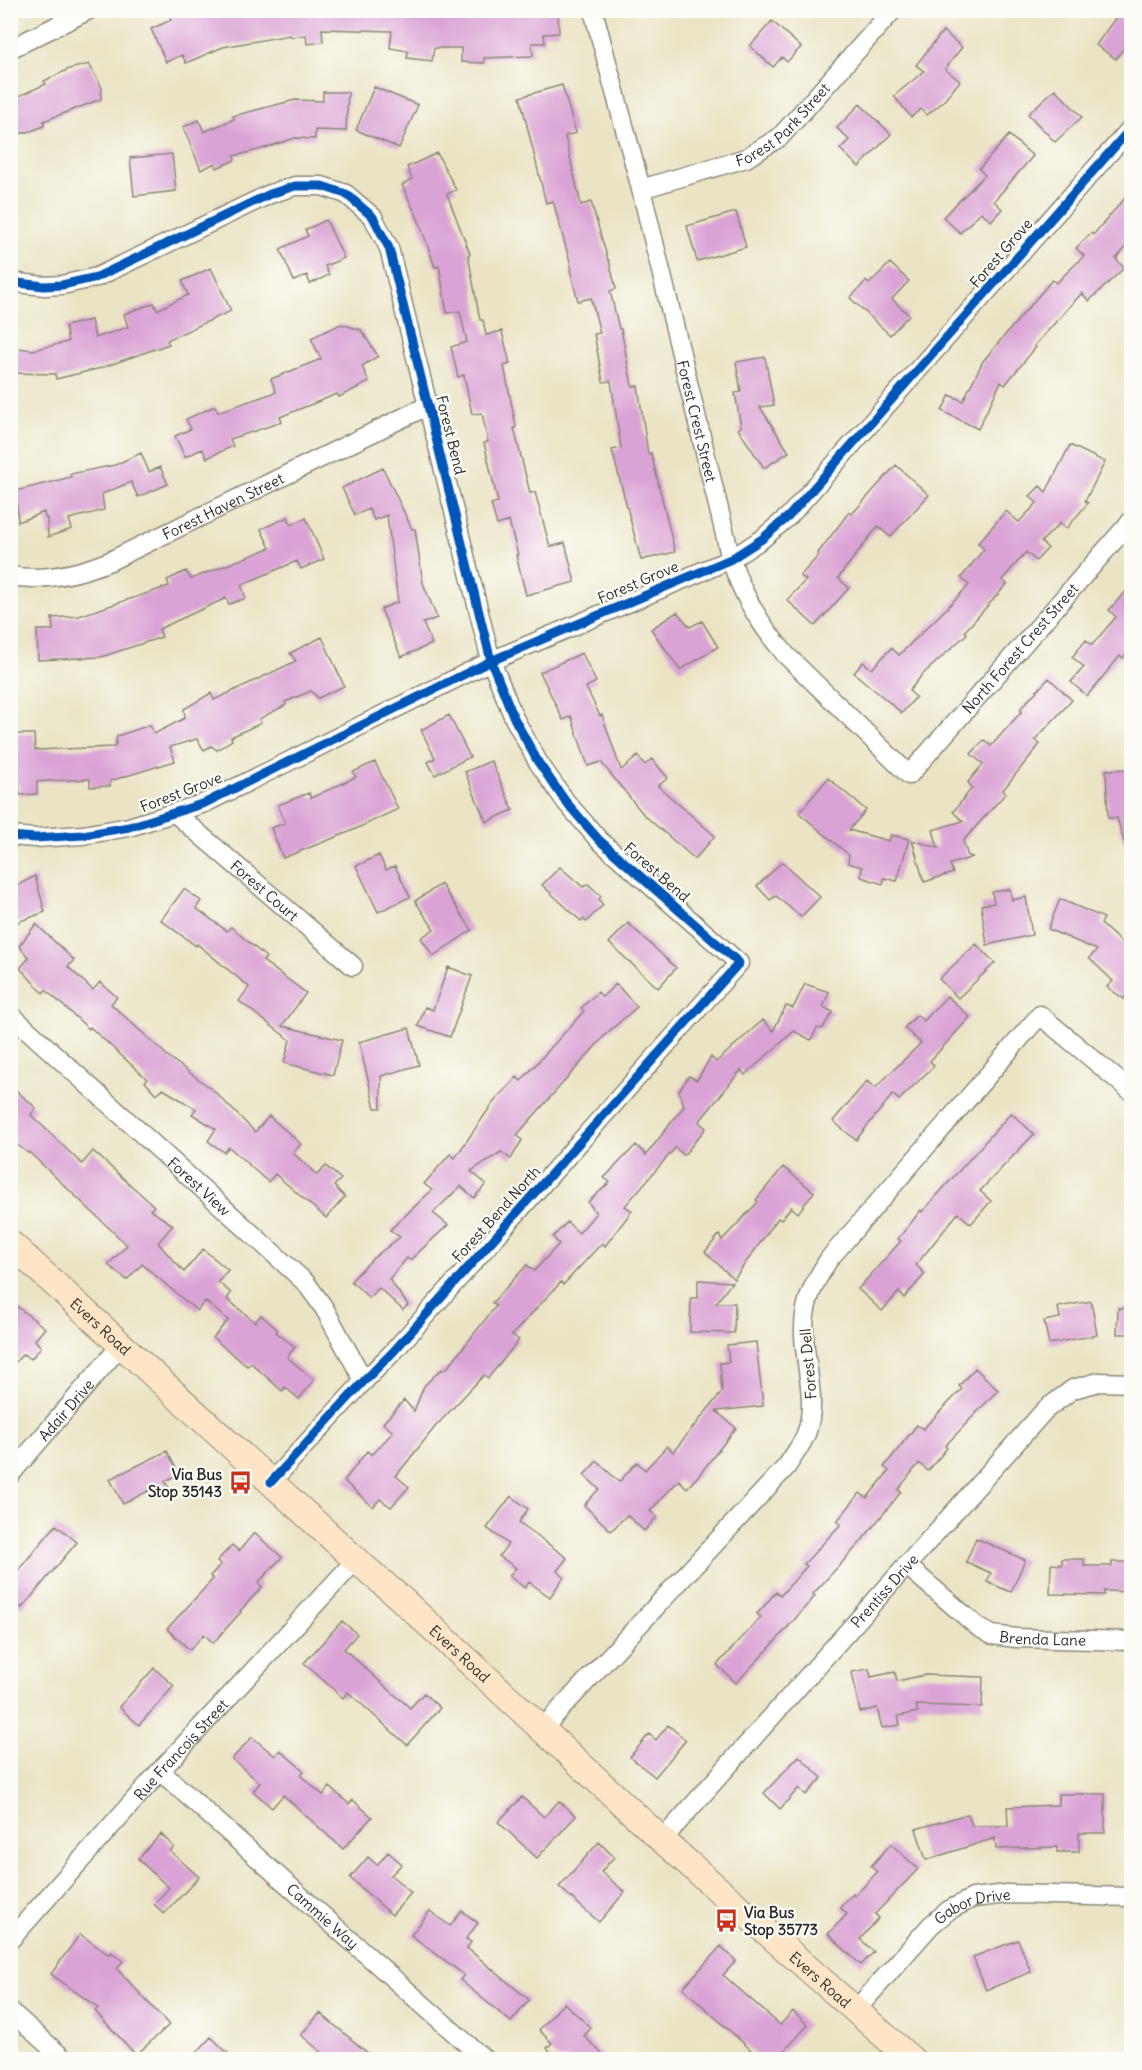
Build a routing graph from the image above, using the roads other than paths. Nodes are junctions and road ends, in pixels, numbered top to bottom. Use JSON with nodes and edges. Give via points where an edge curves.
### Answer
{"nodes":[{"id":1,"x":593,"y":10,"type":"edge"},
{"id":2,"x":893,"y":10,"type":"edge"},
{"id":3,"x":82,"y":12,"type":"edge"},
{"id":4,"x":10,"y":49,"type":"edge"},
{"id":5,"x":1131,"y":128,"type":"edge"},
{"id":6,"x":641,"y":189,"type":"junction"},
{"id":7,"x":10,"y":282,"type":"edge"},
{"id":8,"x":429,"y":405,"type":"junction"},
{"id":9,"x":1131,"y":520,"type":"edge"},
{"id":10,"x":731,"y":559,"type":"junction"},
{"id":11,"x":10,"y":576,"type":"edge"},
{"id":12,"x":491,"y":661,"type":"junction"},
{"id":13,"x":909,"y":775,"type":"joint"},
{"id":14,"x":176,"y":814,"type":"junction"},
{"id":15,"x":10,"y":836,"type":"edge"},
{"id":16,"x":739,"y":963,"type":"joint"},
{"id":17,"x":353,"y":966,"type":"dead end"},
{"id":18,"x":10,"y":1014,"type":"edge"},
{"id":19,"x":1131,"y":1092,"type":"edge"},
{"id":20,"x":10,"y":1244,"type":"edge"},
{"id":21,"x":122,"y":1344,"type":"junction"},
{"id":22,"x":364,"y":1381,"type":"junction"},
{"id":23,"x":1131,"y":1383,"type":"edge"},
{"id":24,"x":10,"y":1475,"type":"edge"},
{"id":25,"x":271,"y":1482,"type":"junction"},
{"id":26,"x":356,"y":1560,"type":"junction"},
{"id":27,"x":906,"y":1565,"type":"junction"},
{"id":28,"x":1131,"y":1641,"type":"edge"},
{"id":29,"x":541,"y":1730,"type":"junction"},
{"id":30,"x":160,"y":1771,"type":"junction"},
{"id":31,"x":662,"y":1840,"type":"junction"},
{"id":32,"x":1131,"y":1897,"type":"edge"},
{"id":33,"x":10,"y":1940,"type":"edge"},
{"id":34,"x":10,"y":2011,"type":"edge"},
{"id":35,"x":855,"y":2011,"type":"junction"},
{"id":36,"x":65,"y":2060,"type":"edge"},
{"id":37,"x":485,"y":2060,"type":"edge"},
{"id":38,"x":912,"y":2060,"type":"edge"}],
"edges":[{"from":1,"to":6,"type":"street","name":"Forest Crest Street"},
{"from":2,"to":6,"type":"street","name":"Forest Park Street","via":[[780,137],[746,158]]},
{"from":3,"to":4,"type":"street"},
{"from":5,"to":10,"type":"street","name":"Forest Grove","via":[[789,516]]},
{"from":6,"to":10,"type":"street","name":"Forest Crest Street"},
{"from":7,"to":8,"type":"street","name":"Forest Bend","via":[[45,286],[97,277],[270,194],[295,186],[321,186],[346,194],[373,217],[389,248]]},
{"from":8,"to":11,"type":"street","name":"Forest Haven Street","via":[[110,561],[58,577]]},
{"from":8,"to":12,"type":"street","name":"Forest Bend"},
{"from":9,"to":13,"type":"street","name":"North Forest Crest Street"},
{"from":10,"to":12,"type":"street","name":"Forest Grove"},
{"from":10,"to":13,"type":"street","name":"Forest Crest Street","via":[[745,596],[770,637]]},
{"from":12,"to":14,"type":"street","name":"Forest Grove"},
{"from":12,"to":16,"type":"street","name":"Forest Bend","via":[[514,718],[566,802],[599,840]]},
{"from":14,"to":15,"type":"street","name":"Forest Grove","via":[[83,835]]},
{"from":14,"to":17,"type":"street","name":"Forest Court"},
{"from":16,"to":22,"type":"street","name":"Forest Bend North"},
{"from":18,"to":22,"type":"street","name":"Forest View","via":[[306,1283]]},
{"from":19,"to":29,"type":"street","name":"Forest Dell","via":[[1040,1015],[829,1258],[812,1286],[804,1330],[812,1405],[806,1435],[787,1466]]},
{"from":20,"to":21,"type":"main road","name":"Evers Road"},
{"from":21,"to":24,"type":"street","name":"Adair Drive"},
{"from":21,"to":25,"type":"main road","name":"Evers Road"},
{"from":22,"to":25,"type":"street","name":"Forest Bend North"},
{"from":23,"to":27,"type":"street","name":"Prentiss Drive","via":[[1099,1382],[1073,1389],[1045,1410]]},
{"from":25,"to":26,"type":"main road","name":"Evers Road"},
{"from":26,"to":29,"type":"main road","name":"Evers Road"},
{"from":26,"to":30,"type":"street","name":"Rue Francois Street"},
{"from":27,"to":28,"type":"street","name":"Brenda Lane","via":[[992,1635]]},
{"from":27,"to":31,"type":"street","name":"Prentiss Drive"},
{"from":29,"to":31,"type":"main road","name":"Evers Road"},
{"from":30,"to":33,"type":"street","name":"Rue Francois Street"},
{"from":30,"to":37,"type":"street","name":"Cammie Way"},
{"from":31,"to":35,"type":"main road","name":"Evers Road"},
{"from":32,"to":35,"type":"street","name":"Gabor Drive","via":[[1007,1894],[973,1898],[931,1925]]},
{"from":34,"to":36,"type":"street"},
{"from":35,"to":38,"type":"main road","name":"Evers Road"}]}
